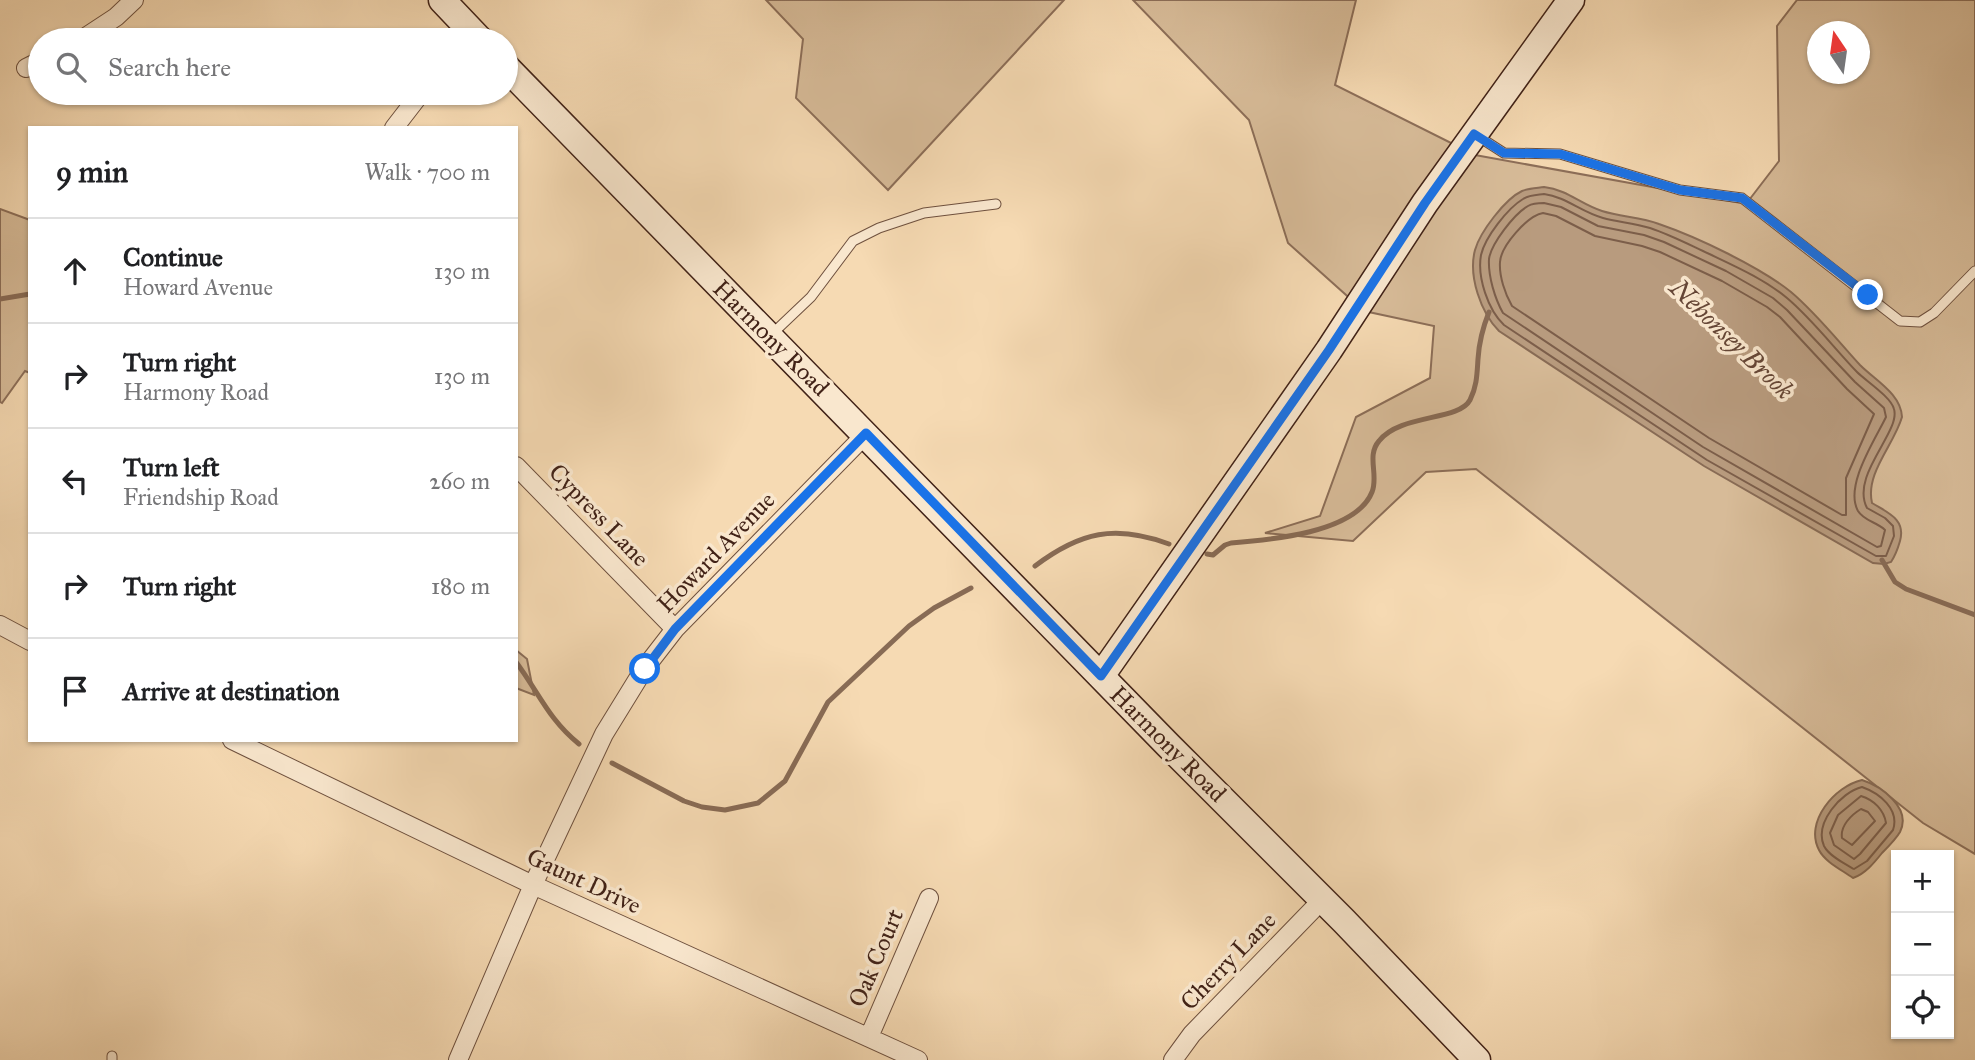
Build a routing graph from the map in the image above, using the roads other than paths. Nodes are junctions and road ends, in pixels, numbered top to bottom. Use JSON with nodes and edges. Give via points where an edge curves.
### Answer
{"nodes":[{"id":1,"x":134,"y":0,"type":"edge"},
{"id":2,"x":442,"y":0,"type":"edge"},
{"id":3,"x":1572,"y":0,"type":"edge"},
{"id":4,"x":98,"y":28,"type":"edge"},
{"id":5,"x":465,"y":28,"type":"edge"},
{"id":6,"x":518,"y":79,"type":"edge"},
{"id":7,"x":412,"y":105,"type":"edge"},
{"id":8,"x":396,"y":126,"type":"edge"},
{"id":9,"x":1474,"y":134,"type":"junction"},
{"id":10,"x":996,"y":204,"type":"dead end"},
{"id":11,"x":1975,"y":271,"type":"edge"},
{"id":12,"x":769,"y":336,"type":"junction"},
{"id":13,"x":866,"y":433,"type":"junction"},
{"id":14,"x":518,"y":468,"type":"edge"},
{"id":15,"x":0,"y":625,"type":"edge"},
{"id":16,"x":675,"y":629,"type":"junction"},
{"id":17,"x":28,"y":640,"type":"edge"},
{"id":18,"x":1101,"y":676,"type":"junction"},
{"id":19,"x":236,"y":742,"type":"edge"},
{"id":20,"x":533,"y":885,"type":"junction"},
{"id":21,"x":929,"y":898,"type":"dead end"},
{"id":22,"x":1322,"y":900,"type":"junction"},
{"id":23,"x":869,"y":1037,"type":"junction"},
{"id":24,"x":458,"y":1060,"type":"edge"},
{"id":25,"x":918,"y":1060,"type":"edge"},
{"id":26,"x":1173,"y":1060,"type":"edge"},
{"id":27,"x":1477,"y":1060,"type":"edge"}],
"edges":[{"from":1,"to":4,"type":"street"},
{"from":2,"to":5,"type":"main road"},
{"from":3,"to":9,"type":"main road"},
{"from":6,"to":12,"type":"main road","name":"Harmony Road"},
{"from":7,"to":8,"type":"street"},
{"from":9,"to":11,"type":"lane","via":[[1504,153],[1560,154],[1680,190],[1742,198],[1900,321],[1920,322],[1934,313]]},
{"from":9,"to":18,"type":"main road"},
{"from":10,"to":12,"type":"lane","via":[[924,213],[853,240],[811,297]]},
{"from":12,"to":13,"type":"main road","name":"Harmony Road"},
{"from":13,"to":16,"type":"street","name":"Howard Avenue"},
{"from":13,"to":18,"type":"main road","name":"Harmony Road"},
{"from":14,"to":16,"type":"street","name":"Cypress Lane"},
{"from":15,"to":17,"type":"street"},
{"from":16,"to":20,"type":"street","name":"Howard Avenue","via":[[604,734]]},
{"from":18,"to":22,"type":"main road","name":"Harmony Road"},
{"from":19,"to":20,"type":"street","name":"Gaunt Drive"},
{"from":20,"to":23,"type":"street","name":"Gaunt Drive"},
{"from":20,"to":24,"type":"street","name":"Howard Avenue"},
{"from":21,"to":23,"type":"street","name":"Oak Court"},
{"from":22,"to":26,"type":"street","name":"Cherry Lane","via":[[1192,1034]]},
{"from":22,"to":27,"type":"main road","name":"Harmony Road"},
{"from":23,"to":25,"type":"street","name":"Gaunt Drive"}]}
